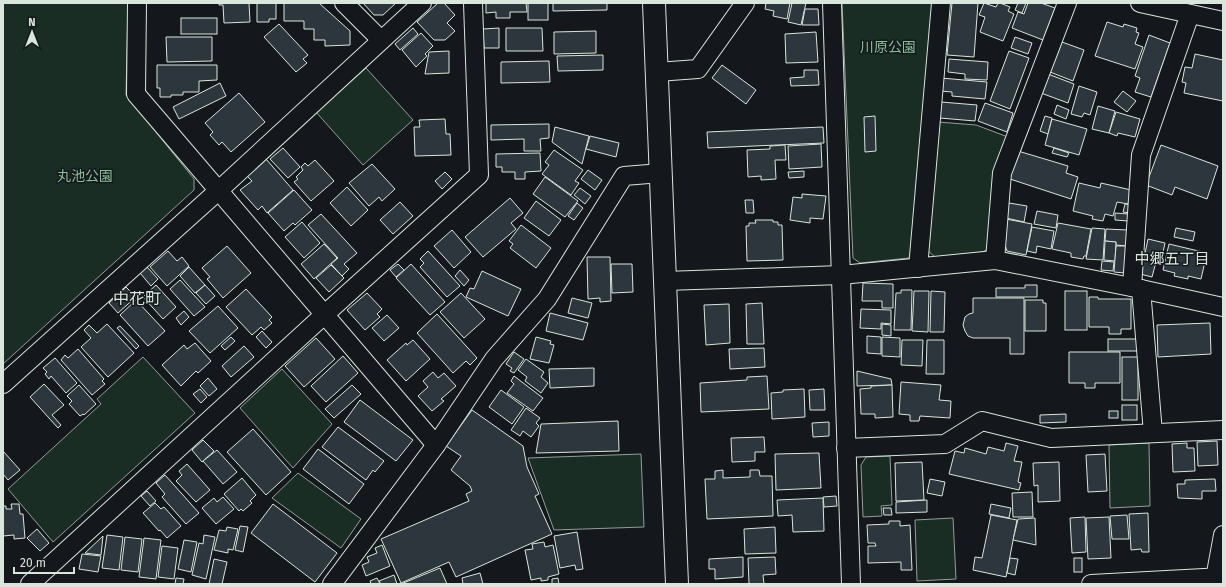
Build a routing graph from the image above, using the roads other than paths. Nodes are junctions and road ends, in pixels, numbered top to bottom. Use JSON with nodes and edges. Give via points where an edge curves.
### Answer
{"nodes":[{"id":1,"x":137,"y":3,"type":"edge"},
{"id":2,"x":344,"y":3,"type":"edge"},
{"id":3,"x":422,"y":3,"type":"edge"},
{"id":4,"x":473,"y":3,"type":"edge"},
{"id":5,"x":654,"y":3,"type":"edge"},
{"id":6,"x":745,"y":3,"type":"edge"},
{"id":7,"x":832,"y":3,"type":"edge"},
{"id":8,"x":941,"y":3,"type":"edge"},
{"id":9,"x":1067,"y":3,"type":"edge"},
{"id":10,"x":1140,"y":3,"type":"edge"},
{"id":11,"x":1190,"y":14,"type":"junction"},
{"id":12,"x":1223,"y":21,"type":"edge"},
{"id":13,"x":381,"y":40,"type":"junction"},
{"id":14,"x":656,"y":72,"type":"junction"},
{"id":15,"x":661,"y":173,"type":"junction"},
{"id":16,"x":218,"y":190,"type":"junction"},
{"id":17,"x":995,"y":260,"type":"junction"},
{"id":18,"x":918,"y":268,"type":"junction"},
{"id":19,"x":841,"y":275,"type":"junction"},
{"id":20,"x":665,"y":281,"type":"junction"},
{"id":21,"x":1137,"y":288,"type":"junction"},
{"id":22,"x":1223,"y":307,"type":"edge"},
{"id":23,"x":324,"y":315,"type":"junction"},
{"id":24,"x":3,"y":384,"type":"edge"},
{"id":25,"x":1223,"y":430,"type":"edge"},
{"id":26,"x":1153,"y":433,"type":"junction"},
{"id":27,"x":436,"y":445,"type":"junction"},
{"id":28,"x":846,"y":448,"type":"junction"},
{"id":29,"x":1223,"y":535,"type":"edge"},
{"id":30,"x":1217,"y":580,"type":"edge"},
{"id":31,"x":38,"y":583,"type":"edge"},
{"id":32,"x":332,"y":584,"type":"edge"},
{"id":33,"x":677,"y":584,"type":"edge"},
{"id":34,"x":851,"y":584,"type":"edge"},
{"id":35,"x":1091,"y":584,"type":"edge"}],
"edges":[{"from":1,"to":16,"type":"street","via":[[136,94]]},
{"from":2,"to":13,"type":"street"},
{"from":3,"to":13,"type":"street"},
{"from":4,"to":23,"type":"street","via":[[479,176]]},
{"from":5,"to":14,"type":"street"},
{"from":6,"to":14,"type":"street","via":[[698,69]]},
{"from":7,"to":19,"type":"street"},
{"from":8,"to":18,"type":"street"},
{"from":9,"to":17,"type":"street","via":[[1002,173]]},
{"from":10,"to":11,"type":"street"},
{"from":11,"to":12,"type":"street"},
{"from":11,"to":21,"type":"street","via":[[1141,155]]},
{"from":13,"to":16,"type":"street"},
{"from":14,"to":15,"type":"street"},
{"from":15,"to":20,"type":"street"},
{"from":15,"to":27,"type":"street","via":[[624,176],[547,299],[494,359]]},
{"from":16,"to":23,"type":"street"},
{"from":16,"to":24,"type":"street"},
{"from":17,"to":18,"type":"street"},
{"from":17,"to":21,"type":"street"},
{"from":18,"to":19,"type":"street"},
{"from":19,"to":20,"type":"street"},
{"from":19,"to":28,"type":"street"},
{"from":20,"to":33,"type":"street"},
{"from":21,"to":22,"type":"street"},
{"from":21,"to":26,"type":"street"},
{"from":23,"to":27,"type":"street"},
{"from":23,"to":31,"type":"street"},
{"from":25,"to":26,"type":"street"},
{"from":26,"to":28,"type":"street","via":[[1051,438],[982,421],[945,444]]},
{"from":27,"to":32,"type":"street"},
{"from":28,"to":34,"type":"street"},
{"from":29,"to":30,"type":"street"},
{"from":30,"to":35,"type":"street"}]}
